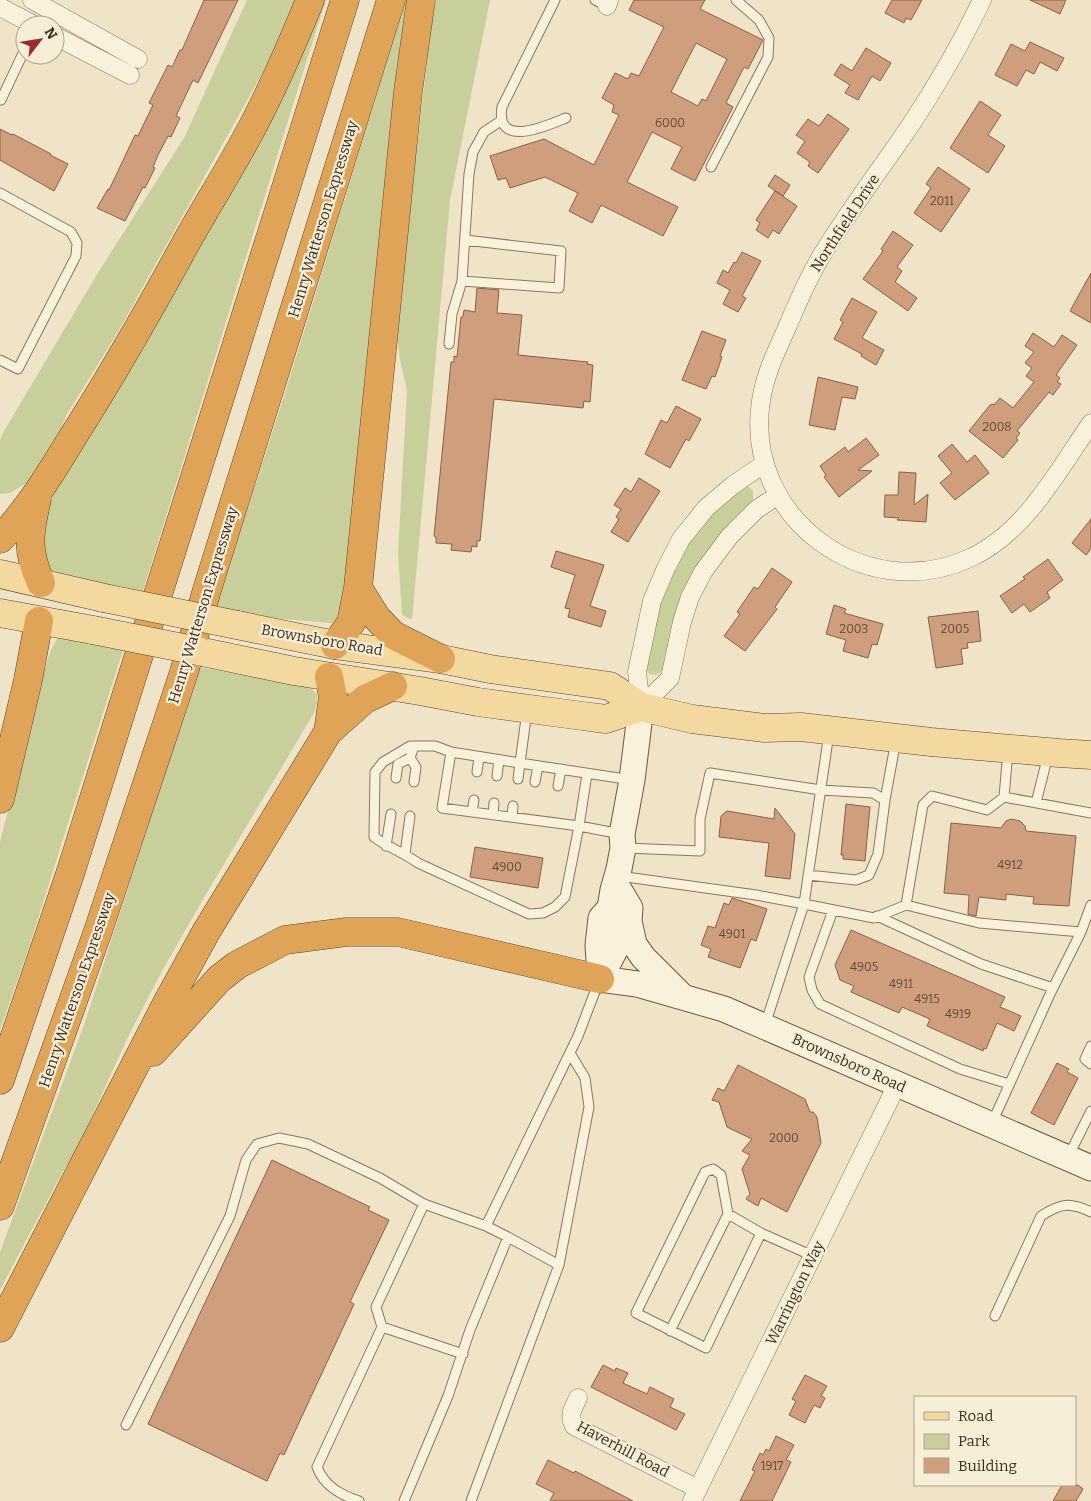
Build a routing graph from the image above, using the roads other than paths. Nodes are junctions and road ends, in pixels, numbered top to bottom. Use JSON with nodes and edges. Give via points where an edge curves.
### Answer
{"nodes":[{"id":1,"x":310,"y":0,"type":"edge"},
{"id":2,"x":345,"y":0,"type":"edge"},
{"id":3,"x":391,"y":0,"type":"edge"},
{"id":4,"x":421,"y":0,"type":"edge"},
{"id":5,"x":555,"y":0,"type":"edge"},
{"id":6,"x":736,"y":0,"type":"edge"},
{"id":7,"x":982,"y":0,"type":"edge"},
{"id":8,"x":39,"y":4,"type":"edge"},
{"id":9,"x":0,"y":7,"type":"edge"},
{"id":10,"x":16,"y":15,"type":"edge"},
{"id":11,"x":65,"y":41,"type":"edge"},
{"id":12,"x":138,"y":59,"type":"dead end"},
{"id":13,"x":17,"y":65,"type":"edge"},
{"id":14,"x":130,"y":75,"type":"dead end"},
{"id":15,"x":1,"y":100,"type":"edge"},
{"id":16,"x":566,"y":118,"type":"dead end"},
{"id":17,"x":502,"y":120,"type":"junction"},
{"id":18,"x":711,"y":167,"type":"dead end"},
{"id":19,"x":0,"y":192,"type":"edge"},
{"id":20,"x":465,"y":240,"type":"junction"},
{"id":21,"x":462,"y":281,"type":"junction"},
{"id":22,"x":449,"y":344,"type":"dead end"},
{"id":23,"x":0,"y":360,"type":"edge"},
{"id":24,"x":1091,"y":423,"type":"edge"},
{"id":25,"x":767,"y":472,"type":"junction"},
{"id":26,"x":38,"y":493,"type":"junction"},
{"id":27,"x":778,"y":496,"type":"junction"},
{"id":28,"x":0,"y":539,"type":"edge"},
{"id":29,"x":0,"y":574,"type":"edge"},
{"id":30,"x":41,"y":583,"type":"junction"},
{"id":31,"x":358,"y":588,"type":"junction"},
{"id":32,"x":0,"y":613,"type":"edge"},
{"id":33,"x":39,"y":621,"type":"junction"},
{"id":34,"x":336,"y":645,"type":"junction"},
{"id":35,"x":441,"y":659,"type":"junction"},
{"id":36,"x":330,"y":677,"type":"junction"},
{"id":37,"x":393,"y":686,"type":"junction"},
{"id":38,"x":641,"y":707,"type":"junction"},
{"id":39,"x":528,"y":709,"type":"junction"},
{"id":40,"x":830,"y":731,"type":"junction"},
{"id":41,"x":328,"y":732,"type":"junction"},
{"id":42,"x":897,"y":738,"type":"junction"},
{"id":43,"x":414,"y":746,"type":"junction"},
{"id":44,"x":1008,"y":749,"type":"junction"},
{"id":45,"x":451,"y":752,"type":"junction"},
{"id":46,"x":1048,"y":752,"type":"junction"},
{"id":47,"x":1091,"y":755,"type":"edge"},
{"id":48,"x":479,"y":757,"type":"junction"},
{"id":49,"x":410,"y":758,"type":"junction"},
{"id":50,"x":499,"y":760,"type":"junction"},
{"id":51,"x":520,"y":763,"type":"junction"},
{"id":52,"x":538,"y":766,"type":"junction"},
{"id":53,"x":561,"y":769,"type":"junction"},
{"id":54,"x":477,"y":772,"type":"dead end"},
{"id":55,"x":587,"y":774,"type":"junction"},
{"id":56,"x":497,"y":776,"type":"dead end"},
{"id":57,"x":396,"y":778,"type":"dead end"},
{"id":58,"x":518,"y":779,"type":"dead end"},
{"id":59,"x":632,"y":780,"type":"junction"},
{"id":60,"x":414,"y":782,"type":"dead end"},
{"id":61,"x":535,"y":782,"type":"dead end"},
{"id":62,"x":558,"y":786,"type":"dead end"},
{"id":63,"x":821,"y":790,"type":"junction"},
{"id":64,"x":1004,"y":797,"type":"junction"},
{"id":65,"x":0,"y":799,"type":"edge"},
{"id":66,"x":474,"y":800,"type":"dead end"},
{"id":67,"x":885,"y":800,"type":"junction"},
{"id":68,"x":494,"y":803,"type":"dead end"},
{"id":69,"x":1036,"y":803,"type":"junction"},
{"id":70,"x":513,"y":806,"type":"dead end"},
{"id":71,"x":531,"y":809,"type":"dead end"},
{"id":72,"x":472,"y":812,"type":"junction"},
{"id":73,"x":552,"y":812,"type":"dead end"},
{"id":74,"x":391,"y":814,"type":"dead end"},
{"id":75,"x":1091,"y":814,"type":"edge"},
{"id":76,"x":493,"y":815,"type":"junction"},
{"id":77,"x":410,"y":816,"type":"dead end"},
{"id":78,"x":512,"y":817,"type":"junction"},
{"id":79,"x":529,"y":820,"type":"junction"},
{"id":80,"x":551,"y":823,"type":"junction"},
{"id":81,"x":579,"y":826,"type":"junction"},
{"id":82,"x":623,"y":841,"type":"junction"},
{"id":83,"x":386,"y":846,"type":"junction"},
{"id":84,"x":405,"y":854,"type":"junction"},
{"id":85,"x":808,"y":875,"type":"junction"},
{"id":86,"x":616,"y":880,"type":"junction"},
{"id":87,"x":804,"y":904,"type":"junction"},
{"id":88,"x":906,"y":905,"type":"junction"},
{"id":89,"x":1091,"y":905,"type":"edge"},
{"id":90,"x":833,"y":910,"type":"junction"},
{"id":91,"x":878,"y":916,"type":"junction"},
{"id":92,"x":1081,"y":932,"type":"junction"},
{"id":93,"x":600,"y":979,"type":"junction"},
{"id":94,"x":1053,"y":988,"type":"junction"},
{"id":95,"x":682,"y":996,"type":"junction"},
{"id":96,"x":764,"y":1026,"type":"junction"},
{"id":97,"x":1091,"y":1046,"type":"edge"},
{"id":98,"x":570,"y":1053,"type":"junction"},
{"id":99,"x":1091,"y":1064,"type":"edge"},
{"id":100,"x":0,"y":1080,"type":"edge"},
{"id":101,"x":126,"y":1083,"type":"junction"},
{"id":102,"x":1009,"y":1084,"type":"junction"},
{"id":103,"x":897,"y":1085,"type":"junction"},
{"id":104,"x":1091,"y":1111,"type":"edge"},
{"id":105,"x":991,"y":1124,"type":"junction"},
{"id":106,"x":1068,"y":1158,"type":"junction"},
{"id":107,"x":1091,"y":1168,"type":"edge"},
{"id":108,"x":424,"y":1204,"type":"junction"},
{"id":109,"x":0,"y":1206,"type":"edge"},
{"id":110,"x":1091,"y":1212,"type":"edge"},
{"id":111,"x":728,"y":1214,"type":"junction"},
{"id":112,"x":486,"y":1226,"type":"junction"},
{"id":113,"x":761,"y":1233,"type":"junction"},
{"id":114,"x":508,"y":1236,"type":"junction"},
{"id":115,"x":813,"y":1256,"type":"junction"},
{"id":116,"x":559,"y":1265,"type":"junction"},
{"id":117,"x":995,"y":1316,"type":"dead end"},
{"id":118,"x":382,"y":1327,"type":"junction"},
{"id":119,"x":0,"y":1328,"type":"edge"},
{"id":120,"x":670,"y":1331,"type":"junction"},
{"id":121,"x":464,"y":1354,"type":"junction"},
{"id":122,"x":578,"y":1398,"type":"dead end"},
{"id":123,"x":126,"y":1425,"type":"dead end"},
{"id":124,"x":695,"y":1495,"type":"edge"},
{"id":125,"x":359,"y":1501,"type":"edge"},
{"id":126,"x":404,"y":1501,"type":"edge"},
{"id":127,"x":471,"y":1501,"type":"edge"}],
"edges":[{"from":1,"to":26,"type":"highway","via":[[268,98],[246,139],[108,381]]},
{"from":2,"to":100,"type":"highway","via":[[38,975]]},
{"from":3,"to":109,"type":"highway","name":"Henry Watterson Expressway","via":[[184,672],[98,931]]},
{"from":4,"to":31,"type":"highway","via":[[408,92]]},
{"from":5,"to":17,"type":"lane","via":[[502,107]]},
{"from":6,"to":18,"type":"lane","via":[[758,20],[769,38],[768,57]]},
{"from":7,"to":25,"type":"street","name":"Northfield Drive","via":[[938,81],[840,227],[805,286],[773,359],[761,400],[759,419]]},
{"from":8,"to":12,"type":"street"},
{"from":9,"to":10,"type":"street"},
{"from":11,"to":14,"type":"street"},
{"from":13,"to":15,"type":"lane"},
{"from":16,"to":17,"type":"lane","via":[[522,132],[511,131]]},
{"from":17,"to":20,"type":"lane","via":[[484,132],[473,152]]},
{"from":19,"to":23,"type":"lane","via":[[71,232],[77,243],[76,256],[18,369]]},
{"from":20,"to":21,"type":"lane"},
{"from":20,"to":21,"type":"lane","via":[[561,251],[559,288]]},
{"from":21,"to":22,"type":"lane","via":[[452,314]]},
{"from":24,"to":27,"type":"street","name":"Northfield Drive","via":[[1021,519],[996,542],[970,558],[930,570],[886,570],[844,558],[809,532]]},
{"from":25,"to":27,"type":"street","name":"Northfield Drive"},
{"from":25,"to":38,"type":"street","via":[[733,485],[706,508],[681,540],[652,601],[637,672]]},
{"from":26,"to":28,"type":"highway"},
{"from":26,"to":30,"type":"highway","via":[[29,531],[32,564]]},
{"from":27,"to":38,"type":"street","via":[[757,509],[729,537],[703,572],[682,622],[670,678]]},
{"from":29,"to":30,"type":"main road","name":"Brownsboro Road"},
{"from":30,"to":33,"type":"main road"},
{"from":30,"to":34,"type":"main road","name":"Brownsboro Road","bridge":true},
{"from":31,"to":34,"type":"highway","via":[[351,624]]},
{"from":31,"to":35,"type":"highway","via":[[376,617],[393,635]]},
{"from":32,"to":33,"type":"main road"},
{"from":33,"to":36,"type":"main road","bridge":true},
{"from":33,"to":65,"type":"highway"},
{"from":34,"to":35,"type":"main road","name":"Brownsboro Road"},
{"from":34,"to":36,"type":"main road"},
{"from":35,"to":38,"type":"main road","name":"Brownsboro Road","via":[[610,686]]},
{"from":36,"to":37,"type":"main road"},
{"from":36,"to":41,"type":"highway","via":[[333,697]]},
{"from":37,"to":39,"type":"main road"},
{"from":37,"to":41,"type":"highway","via":[[365,699]]},
{"from":38,"to":39,"type":"main road","via":[[606,719]]},
{"from":38,"to":40,"type":"main road","via":[[692,719],[765,728]]},
{"from":38,"to":59,"type":"street"},
{"from":39,"to":51,"type":"lane"},
{"from":40,"to":42,"type":"main road"},
{"from":40,"to":63,"type":"lane"},
{"from":41,"to":101,"type":"highway","via":[[206,932]]},
{"from":42,"to":44,"type":"main road"},
{"from":42,"to":67,"type":"lane"},
{"from":43,"to":45,"type":"lane","via":[[435,746]]},
{"from":43,"to":49,"type":"lane"},
{"from":43,"to":83,"type":"lane","via":[[383,762],[375,772],[374,837]]},
{"from":44,"to":46,"type":"main road"},
{"from":44,"to":64,"type":"lane"},
{"from":45,"to":48,"type":"lane"},
{"from":45,"to":72,"type":"lane","via":[[442,808]]},
{"from":46,"to":47,"type":"main road"},
{"from":46,"to":69,"type":"lane"},
{"from":48,"to":50,"type":"lane"},
{"from":48,"to":54,"type":"lane"},
{"from":49,"to":57,"type":"lane","via":[[398,764]]},
{"from":49,"to":60,"type":"lane","via":[[416,766]]},
{"from":50,"to":51,"type":"lane"},
{"from":50,"to":56,"type":"lane"},
{"from":51,"to":52,"type":"lane"},
{"from":51,"to":58,"type":"lane"},
{"from":52,"to":53,"type":"lane"},
{"from":52,"to":61,"type":"lane"},
{"from":53,"to":55,"type":"lane"},
{"from":53,"to":62,"type":"lane"},
{"from":55,"to":59,"type":"lane"},
{"from":55,"to":81,"type":"lane"},
{"from":59,"to":82,"type":"street"},
{"from":63,"to":67,"type":"lane","via":[[873,793]]},
{"from":63,"to":82,"type":"lane","via":[[710,773],[700,819],[700,851]]},
{"from":63,"to":85,"type":"lane"},
{"from":64,"to":69,"type":"lane"},
{"from":64,"to":88,"type":"lane","via":[[987,810],[932,796],[923,805]]},
{"from":66,"to":72,"type":"lane"},
{"from":67,"to":85,"type":"lane","via":[[878,854],[868,875],[856,880]]},
{"from":68,"to":76,"type":"lane"},
{"from":69,"to":75,"type":"lane"},
{"from":70,"to":78,"type":"lane"},
{"from":71,"to":79,"type":"lane"},
{"from":72,"to":76,"type":"lane"},
{"from":73,"to":80,"type":"lane"},
{"from":74,"to":83,"type":"lane"},
{"from":76,"to":78,"type":"lane"},
{"from":77,"to":84,"type":"lane"},
{"from":78,"to":79,"type":"lane"},
{"from":79,"to":80,"type":"lane"},
{"from":80,"to":81,"type":"lane"},
{"from":81,"to":82,"type":"lane"},
{"from":81,"to":84,"type":"lane","via":[[565,897],[543,914],[530,914]]},
{"from":82,"to":86,"type":"street"},
{"from":83,"to":84,"type":"lane"},
{"from":85,"to":87,"type":"lane"},
{"from":86,"to":87,"type":"lane","via":[[756,895]]},
{"from":86,"to":93,"type":"street","via":[[610,908],[601,918],[598,945]]},
{"from":86,"to":95,"type":"street","via":[[630,908],[629,922],[634,944]]},
{"from":87,"to":90,"type":"lane"},
{"from":87,"to":96,"type":"lane"},
{"from":88,"to":91,"type":"lane"},
{"from":88,"to":92,"type":"lane","via":[[979,923]]},
{"from":89,"to":92,"type":"lane"},
{"from":90,"to":91,"type":"lane","via":[[874,918]]},
{"from":90,"to":102,"type":"lane","via":[[809,977],[820,1004],[960,1069]]},
{"from":91,"to":94,"type":"lane","via":[[981,964]]},
{"from":92,"to":94,"type":"lane"},
{"from":93,"to":95,"type":"street","name":"Brownsboro Road","via":[[637,984]]},
{"from":93,"to":98,"type":"lane"},
{"from":93,"to":101,"type":"highway","via":[[398,932],[346,932],[285,940],[237,965],[219,979]]},
{"from":94,"to":102,"type":"lane"},
{"from":95,"to":96,"type":"street","name":"Brownsboro Road"},
{"from":96,"to":103,"type":"street","name":"Brownsboro Road"},
{"from":97,"to":99,"type":"lane","via":[[1084,1059]]},
{"from":98,"to":112,"type":"lane"},
{"from":98,"to":116,"type":"lane","via":[[585,1078],[589,1107]]},
{"from":101,"to":119,"type":"highway"},
{"from":102,"to":105,"type":"lane"},
{"from":103,"to":105,"type":"street","name":"Brownsboro Road"},
{"from":103,"to":115,"type":"street","name":"Warrington Way"},
{"from":104,"to":106,"type":"lane"},
{"from":105,"to":106,"type":"street","name":"Brownsboro Road"},
{"from":106,"to":107,"type":"street","name":"Brownsboro Road"},
{"from":108,"to":112,"type":"lane"},
{"from":108,"to":118,"type":"lane","via":[[376,1307]]},
{"from":108,"to":123,"type":"lane","via":[[380,1178],[308,1144],[279,1138],[257,1144],[246,1160],[230,1216]]},
{"from":110,"to":117,"type":"lane","via":[[1075,1205],[1063,1205],[1041,1216]]},
{"from":111,"to":113,"type":"lane"},
{"from":111,"to":120,"type":"lane"},
{"from":111,"to":120,"type":"lane","via":[[721,1175],[713,1169],[705,1172],[636,1313]]},
{"from":112,"to":114,"type":"lane"},
{"from":113,"to":115,"type":"lane"},
{"from":113,"to":120,"type":"lane","via":[[706,1348]]},
{"from":114,"to":116,"type":"lane"},
{"from":114,"to":121,"type":"lane","via":[[470,1330]]},
{"from":115,"to":124,"type":"street","name":"Warrington Way"},
{"from":116,"to":127,"type":"lane"},
{"from":118,"to":121,"type":"lane"},
{"from":118,"to":125,"type":"lane","via":[[317,1467],[321,1478],[328,1484]]},
{"from":121,"to":126,"type":"lane"},
{"from":122,"to":124,"type":"street","name":"Haverhill Road","via":[[570,1419],[574,1426]]}]}
